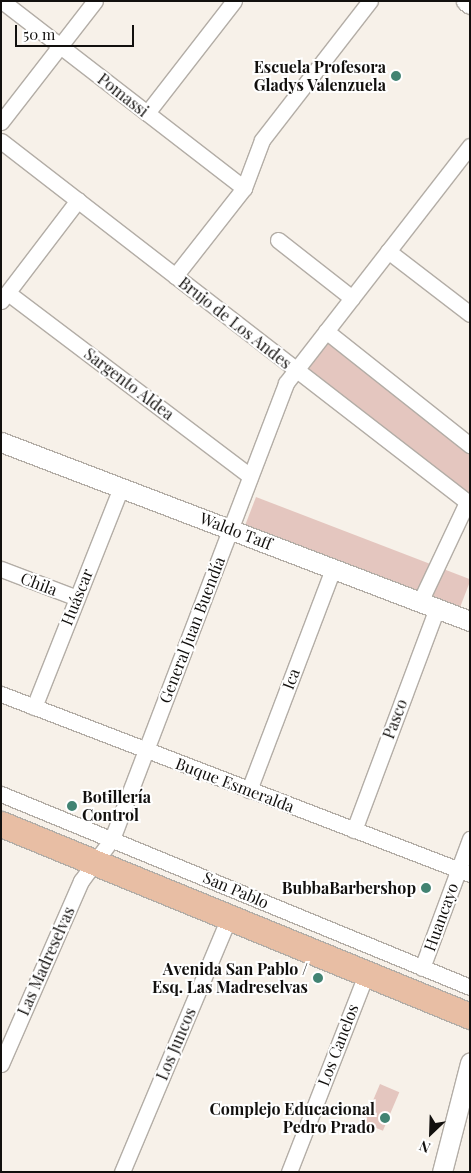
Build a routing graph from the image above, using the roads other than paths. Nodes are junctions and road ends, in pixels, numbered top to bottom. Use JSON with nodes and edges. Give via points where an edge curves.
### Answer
{"nodes":[{"id":1,"x":2,"y":1,"type":"edge"},
{"id":2,"x":95,"y":1,"type":"edge"},
{"id":3,"x":234,"y":1,"type":"edge"},
{"id":4,"x":370,"y":1,"type":"edge"},
{"id":5,"x":466,"y":1,"type":"edge"},
{"id":6,"x":470,"y":4,"type":"edge"},
{"id":7,"x":60,"y":46,"type":"junction"},
{"id":8,"x":147,"y":113,"type":"junction"},
{"id":9,"x":1,"y":122,"type":"edge"},
{"id":10,"x":1,"y":141,"type":"edge"},
{"id":11,"x":470,"y":146,"type":"edge"},
{"id":12,"x":244,"y":188,"type":"junction"},
{"id":13,"x":78,"y":200,"type":"junction"},
{"id":14,"x":278,"y":240,"type":"dead end"},
{"id":15,"x":388,"y":251,"type":"junction"},
{"id":16,"x":175,"y":276,"type":"junction"},
{"id":17,"x":5,"y":297,"type":"edge"},
{"id":18,"x":352,"y":298,"type":"junction"},
{"id":19,"x":470,"y":314,"type":"edge"},
{"id":20,"x":326,"y":331,"type":"junction"},
{"id":21,"x":295,"y":370,"type":"junction"},
{"id":22,"x":1,"y":442,"type":"edge"},
{"id":23,"x":470,"y":445,"type":"edge"},
{"id":24,"x":250,"y":476,"type":"junction"},
{"id":25,"x":121,"y":488,"type":"junction"},
{"id":26,"x":468,"y":503,"type":"edge"},
{"id":27,"x":230,"y":529,"type":"junction"},
{"id":28,"x":1,"y":569,"type":"edge"},
{"id":29,"x":334,"y":569,"type":"junction"},
{"id":30,"x":77,"y":598,"type":"junction"},
{"id":31,"x":428,"y":605,"type":"junction"},
{"id":32,"x":470,"y":621,"type":"edge"},
{"id":33,"x":1,"y":694,"type":"edge"},
{"id":34,"x":34,"y":707,"type":"junction"},
{"id":35,"x":146,"y":751,"type":"junction"},
{"id":36,"x":248,"y":790,"type":"junction"},
{"id":37,"x":1,"y":794,"type":"edge"},
{"id":38,"x":1,"y":824,"type":"edge"},
{"id":39,"x":354,"y":830,"type":"junction"},
{"id":40,"x":470,"y":838,"type":"edge"},
{"id":41,"x":112,"y":839,"type":"junction"},
{"id":42,"x":96,"y":862,"type":"junction"},
{"id":43,"x":464,"y":872,"type":"edge"},
{"id":44,"x":229,"y":917,"type":"junction"},
{"id":45,"x":422,"y":968,"type":"junction"},
{"id":46,"x":366,"y":974,"type":"junction"},
{"id":47,"x":470,"y":988,"type":"edge"},
{"id":48,"x":470,"y":1016,"type":"edge"},
{"id":49,"x":470,"y":1063,"type":"edge"},
{"id":50,"x":1,"y":1064,"type":"edge"},
{"id":51,"x":122,"y":1172,"type":"edge"},
{"id":52,"x":289,"y":1172,"type":"edge"},
{"id":53,"x":442,"y":1172,"type":"edge"}],
"edges":[{"from":1,"to":7,"type":"street","name":"Pomassi"},
{"from":2,"to":7,"type":"street"},
{"from":3,"to":8,"type":"street"},
{"from":4,"to":12,"type":"street","via":[[262,140]]},
{"from":5,"to":6,"type":"street"},
{"from":7,"to":8,"type":"street","name":"Pomassi"},
{"from":7,"to":9,"type":"street"},
{"from":8,"to":12,"type":"street","name":"Pomassi"},
{"from":10,"to":13,"type":"street","name":"Brujo de Los Andes"},
{"from":11,"to":15,"type":"street","name":"General Juan Buendía"},
{"from":12,"to":16,"type":"street"},
{"from":13,"to":16,"type":"street","name":"Brujo de Los Andes"},
{"from":13,"to":17,"type":"street"},
{"from":14,"to":18,"type":"street"},
{"from":15,"to":18,"type":"street","name":"General Juan Buendía"},
{"from":15,"to":19,"type":"street"},
{"from":16,"to":21,"type":"street","name":"Brujo de Los Andes"},
{"from":17,"to":24,"type":"street","name":"Sargento Aldea"},
{"from":18,"to":20,"type":"street","name":"General Juan Buendía"},
{"from":20,"to":21,"type":"street","name":"General Juan Buendía"},
{"from":20,"to":23,"type":"street"},
{"from":21,"to":24,"type":"street","name":"General Juan Buendía","via":[[280,394]]},
{"from":21,"to":26,"type":"street","name":"Brujo de Los Andes"},
{"from":22,"to":25,"type":"street","name":"Waldo Taff"},
{"from":24,"to":27,"type":"street","name":"General Juan Buendía"},
{"from":25,"to":27,"type":"street","name":"Waldo Taff"},
{"from":25,"to":30,"type":"street","name":"Huáscar"},
{"from":26,"to":31,"type":"street","name":"Pasco"},
{"from":27,"to":29,"type":"street","name":"Waldo Taff"},
{"from":27,"to":35,"type":"street","name":"General Juan Buendía"},
{"from":28,"to":30,"type":"street","name":"Chila"},
{"from":29,"to":31,"type":"street","name":"Waldo Taff"},
{"from":29,"to":36,"type":"street","name":"Ica"},
{"from":30,"to":34,"type":"street","name":"Huáscar"},
{"from":31,"to":32,"type":"street","name":"Waldo Taff"},
{"from":31,"to":39,"type":"street","name":"Pasco"},
{"from":33,"to":34,"type":"street","name":"Buque Esmeralda"},
{"from":34,"to":35,"type":"street","name":"Buque Esmeralda"},
{"from":35,"to":36,"type":"street","name":"Buque Esmeralda"},
{"from":35,"to":41,"type":"street","name":"General Juan Buendía"},
{"from":36,"to":39,"type":"street","name":"Buque Esmeralda"},
{"from":37,"to":41,"type":"street","name":"San Pablo"},
{"from":38,"to":42,"type":"main road","name":"San Pablo"},
{"from":39,"to":43,"type":"street","name":"Buque Esmeralda"},
{"from":40,"to":43,"type":"street","name":"Huancayo"},
{"from":41,"to":42,"type":"street","name":"General Juan Buendía"},
{"from":41,"to":45,"type":"street","name":"San Pablo"},
{"from":42,"to":44,"type":"main road","name":"San Pablo"},
{"from":42,"to":50,"type":"street","name":"Las Madreselvas","via":[[81,881]]},
{"from":43,"to":45,"type":"street","name":"Huancayo"},
{"from":44,"to":46,"type":"main road","name":"San Pablo"},
{"from":44,"to":51,"type":"street","name":"Los Juncos"},
{"from":45,"to":47,"type":"street","name":"San Pablo"},
{"from":46,"to":48,"type":"main road","name":"San Pablo"},
{"from":46,"to":52,"type":"street","name":"Los Canelos"},
{"from":49,"to":53,"type":"street"}]}
